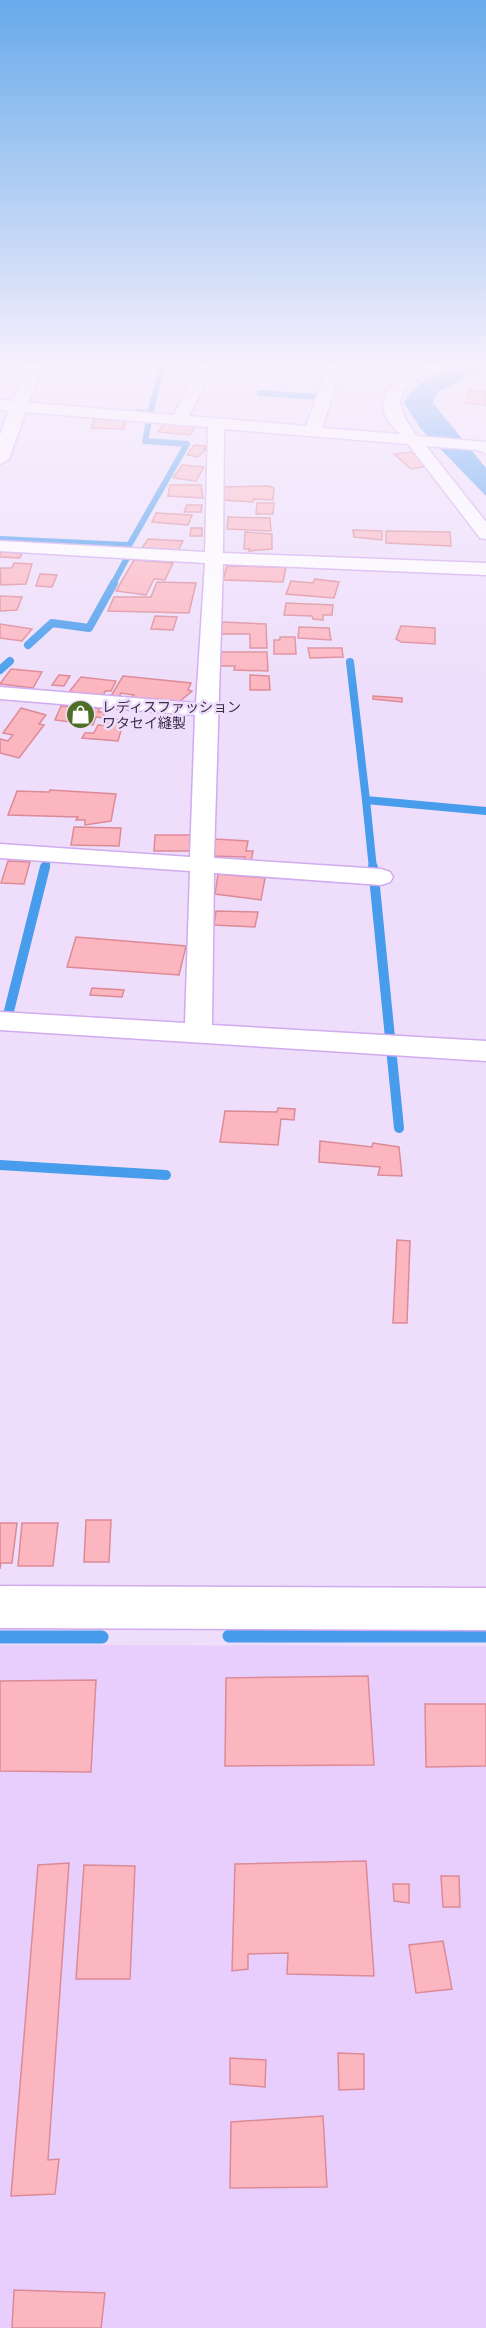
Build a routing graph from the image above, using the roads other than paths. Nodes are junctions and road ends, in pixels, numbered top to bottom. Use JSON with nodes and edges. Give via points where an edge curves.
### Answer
{"nodes":[{"id":1,"x":215,"y":472,"type":"edge"},
{"id":2,"x":443,"y":472,"type":"edge"},
{"id":3,"x":486,"y":534,"type":"edge"},
{"id":4,"x":0,"y":546,"type":"edge"},
{"id":5,"x":214,"y":558,"type":"junction"},
{"id":6,"x":486,"y":569,"type":"edge"},
{"id":7,"x":0,"y":693,"type":"edge"},
{"id":8,"x":206,"y":710,"type":"junction"},
{"id":9,"x":0,"y":851,"type":"edge"},
{"id":10,"x":204,"y":864,"type":"junction"},
{"id":11,"x":381,"y":877,"type":"dead end"},
{"id":12,"x":0,"y":1021,"type":"edge"},
{"id":13,"x":198,"y":1032,"type":"junction"},
{"id":14,"x":486,"y":1051,"type":"edge"},
{"id":15,"x":0,"y":1607,"type":"edge"},
{"id":16,"x":486,"y":1609,"type":"edge"}],
"edges":[{"from":1,"to":5,"type":"street"},
{"from":2,"to":3,"type":"street"},
{"from":4,"to":5,"type":"street"},
{"from":5,"to":6,"type":"street"},
{"from":5,"to":8,"type":"street"},
{"from":7,"to":8,"type":"street"},
{"from":8,"to":10,"type":"street"},
{"from":9,"to":10,"type":"street"},
{"from":10,"to":11,"type":"street"},
{"from":10,"to":13,"type":"street"},
{"from":12,"to":13,"type":"street"},
{"from":13,"to":14,"type":"street"},
{"from":15,"to":16,"type":"main road"}]}
